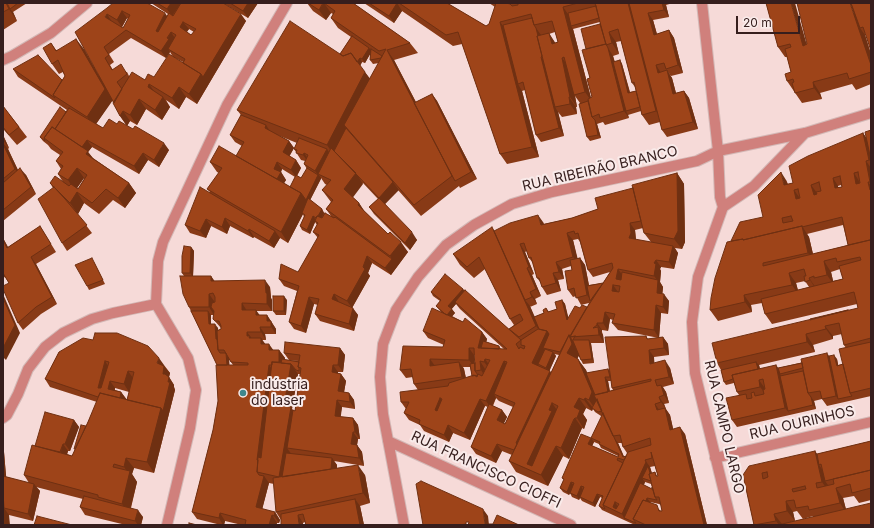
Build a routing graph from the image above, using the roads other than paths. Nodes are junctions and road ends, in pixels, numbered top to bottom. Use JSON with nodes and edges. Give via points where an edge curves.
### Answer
{"nodes":[{"id":1,"x":87,"y":3,"type":"edge"},
{"id":2,"x":287,"y":3,"type":"edge"},
{"id":3,"x":702,"y":3,"type":"edge"},
{"id":4,"x":3,"y":60,"type":"edge"},
{"id":5,"x":871,"y":114,"type":"edge"},
{"id":6,"x":805,"y":133,"type":"junction"},
{"id":7,"x":718,"y":151,"type":"junction"},
{"id":8,"x":723,"y":207,"type":"junction"},
{"id":9,"x":156,"y":304,"type":"junction"},
{"id":10,"x":3,"y":418,"type":"edge"},
{"id":11,"x":871,"y":422,"type":"edge"},
{"id":12,"x":388,"y":441,"type":"junction"},
{"id":13,"x":715,"y":458,"type":"junction"},
{"id":14,"x":167,"y":525,"type":"edge"},
{"id":15,"x":404,"y":525,"type":"edge"},
{"id":16,"x":571,"y":525,"type":"edge"},
{"id":17,"x":732,"y":525,"type":"edge"}],
"edges":[{"from":1,"to":4,"type":"street","via":[[51,33]]},
{"from":2,"to":9,"type":"street","via":[[227,105],[163,242],[158,261]]},
{"from":3,"to":7,"type":"street"},
{"from":5,"to":6,"type":"street"},
{"from":6,"to":7,"type":"street","name":"RUA RIBEIRÃO BRANCO"},
{"from":6,"to":8,"type":"street","via":[[754,186]]},
{"from":7,"to":8,"type":"street","via":[[720,197]]},
{"from":7,"to":12,"type":"street","name":"RUA RIBEIRÃO BRANCO","via":[[697,161],[552,192],[512,204],[474,224],[446,245],[418,277],[396,310],[383,344],[380,376]]},
{"from":8,"to":13,"type":"street","name":"RUA CAMPO LARGO","via":[[698,277],[692,322],[695,373]]},
{"from":9,"to":10,"type":"street","via":[[92,319],[63,333],[45,347],[28,369],[18,394]]},
{"from":9,"to":14,"type":"street","via":[[188,358],[196,390],[190,428]]},
{"from":11,"to":13,"type":"street","name":"RUA OURINHOS"},
{"from":12,"to":15,"type":"street","name":"RUA RIBEIRÃO BRANCO"},
{"from":12,"to":16,"type":"street","name":"RUA FRANCISCO CIOFFI"},
{"from":13,"to":17,"type":"street","name":"RUA CAMPO LARGO"}]}
